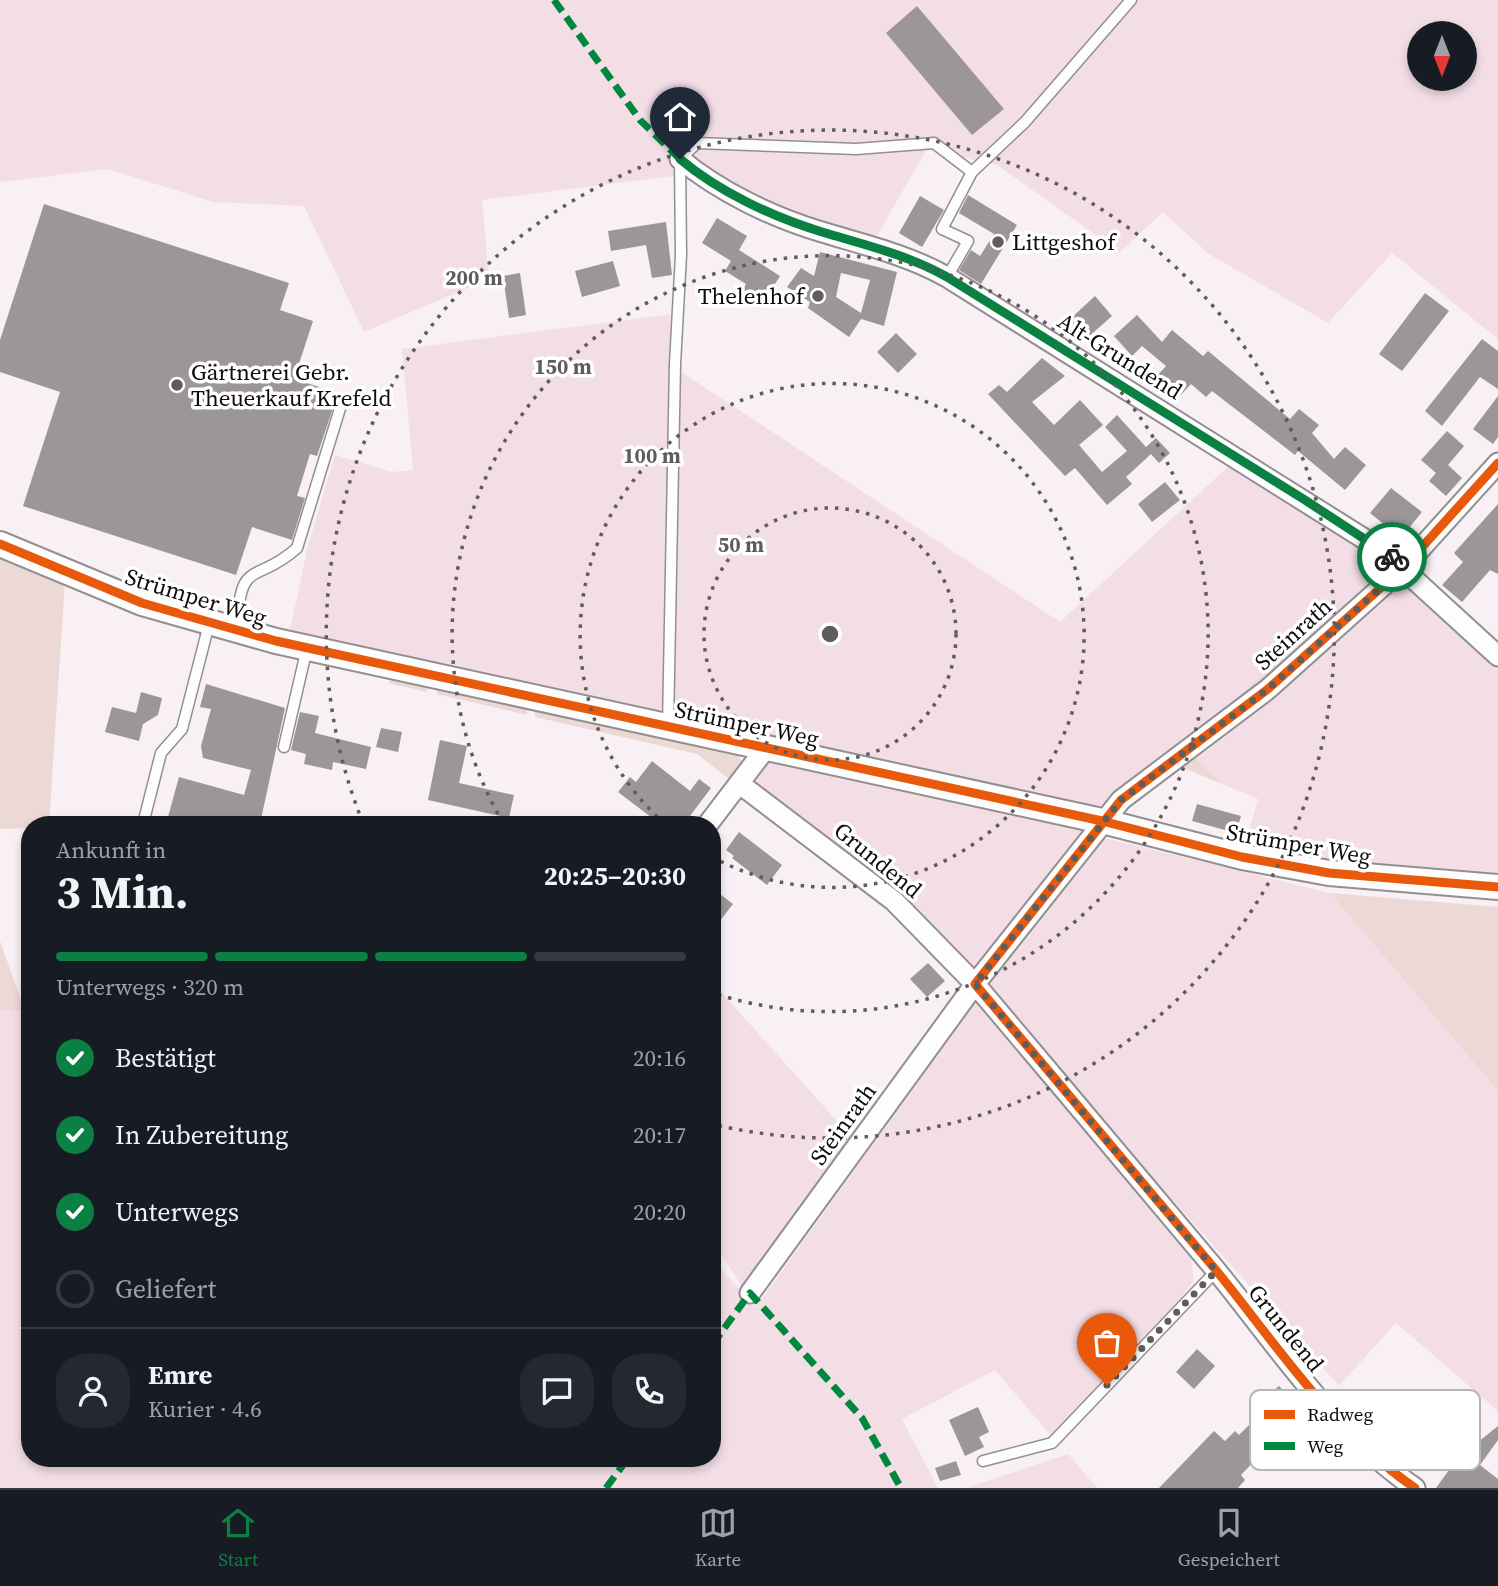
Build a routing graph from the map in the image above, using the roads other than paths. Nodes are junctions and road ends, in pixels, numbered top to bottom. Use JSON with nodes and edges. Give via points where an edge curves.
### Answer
{"nodes":[{"id":1,"x":1130,"y":0,"type":"edge"},
{"id":2,"x":680,"y":159,"type":"junction"},
{"id":3,"x":972,"y":172,"type":"junction"},
{"id":4,"x":947,"y":277,"type":"junction"},
{"id":5,"x":342,"y":402,"type":"dead end"},
{"id":6,"x":1498,"y":463,"type":"edge"},
{"id":7,"x":0,"y":544,"type":"edge"},
{"id":8,"x":1404,"y":567,"type":"junction"},
{"id":9,"x":209,"y":624,"type":"junction"},
{"id":10,"x":237,"y":631,"type":"junction"},
{"id":11,"x":307,"y":648,"type":"junction"},
{"id":12,"x":1498,"y":656,"type":"edge"},
{"id":13,"x":668,"y":726,"type":"junction"},
{"id":14,"x":284,"y":747,"type":"dead end"},
{"id":15,"x":765,"y":748,"type":"junction"},
{"id":16,"x":740,"y":783,"type":"junction"},
{"id":17,"x":145,"y":816,"type":"edge"},
{"id":18,"x":714,"y":816,"type":"edge"},
{"id":19,"x":1102,"y":821,"type":"junction"},
{"id":20,"x":1498,"y":887,"type":"edge"},
{"id":21,"x":975,"y":984,"type":"junction"},
{"id":22,"x":1216,"y":1271,"type":"junction"},
{"id":23,"x":750,"y":1293,"type":"dead end"},
{"id":24,"x":1311,"y":1390,"type":"edge"},
{"id":25,"x":983,"y":1461,"type":"dead end"},
{"id":26,"x":1392,"y":1470,"type":"edge"},
{"id":27,"x":1415,"y":1488,"type":"edge"}],
"edges":[{"from":1,"to":3,"type":"lane","via":[[1025,122]]},
{"from":2,"to":3,"type":"lane","via":[[697,143],[856,149],[933,143]]},
{"from":2,"to":4,"type":"street","name":"Alt-Grundend","via":[[705,178],[784,218],[912,259]]},
{"from":2,"to":13,"type":"lane"},
{"from":3,"to":4,"type":"lane","via":[[942,229],[968,242]]},
{"from":4,"to":8,"type":"street","name":"Alt-Grundend","via":[[1305,500]]},
{"from":5,"to":10,"type":"lane","via":[[297,548],[256,570],[240,587]]},
{"from":6,"to":8,"type":"street","name":"Steinrath"},
{"from":7,"to":9,"type":"street","name":"Strümper Weg","via":[[142,603]]},
{"from":8,"to":12,"type":"street","name":"Alt-Grundend"},
{"from":8,"to":19,"type":"street","name":"Steinrath","via":[[1268,689],[1121,800]]},
{"from":9,"to":10,"type":"street","name":"Strümper Weg"},
{"from":9,"to":17,"type":"lane","via":[[182,729],[161,753]]},
{"from":10,"to":11,"type":"street","name":"Strümper Weg"},
{"from":11,"to":13,"type":"street","name":"Strümper Weg"},
{"from":11,"to":14,"type":"lane"},
{"from":13,"to":15,"type":"street","name":"Strümper Weg"},
{"from":15,"to":16,"type":"street","name":"Strümper Weg"},
{"from":15,"to":19,"type":"street","name":"Strümper Weg"},
{"from":16,"to":18,"type":"street","name":"Strümper Weg"},
{"from":16,"to":21,"type":"street","name":"Grundend","via":[[894,901]]},
{"from":19,"to":20,"type":"street","name":"Strümper Weg","via":[[1329,873]]},
{"from":19,"to":21,"type":"street"},
{"from":21,"to":22,"type":"street","name":"Grundend"},
{"from":21,"to":23,"type":"street","name":"Steinrath"},
{"from":22,"to":24,"type":"street","name":"Grundend"},
{"from":22,"to":25,"type":"lane","via":[[1052,1443]]},
{"from":26,"to":27,"type":"street","name":"Grundend"}]}
